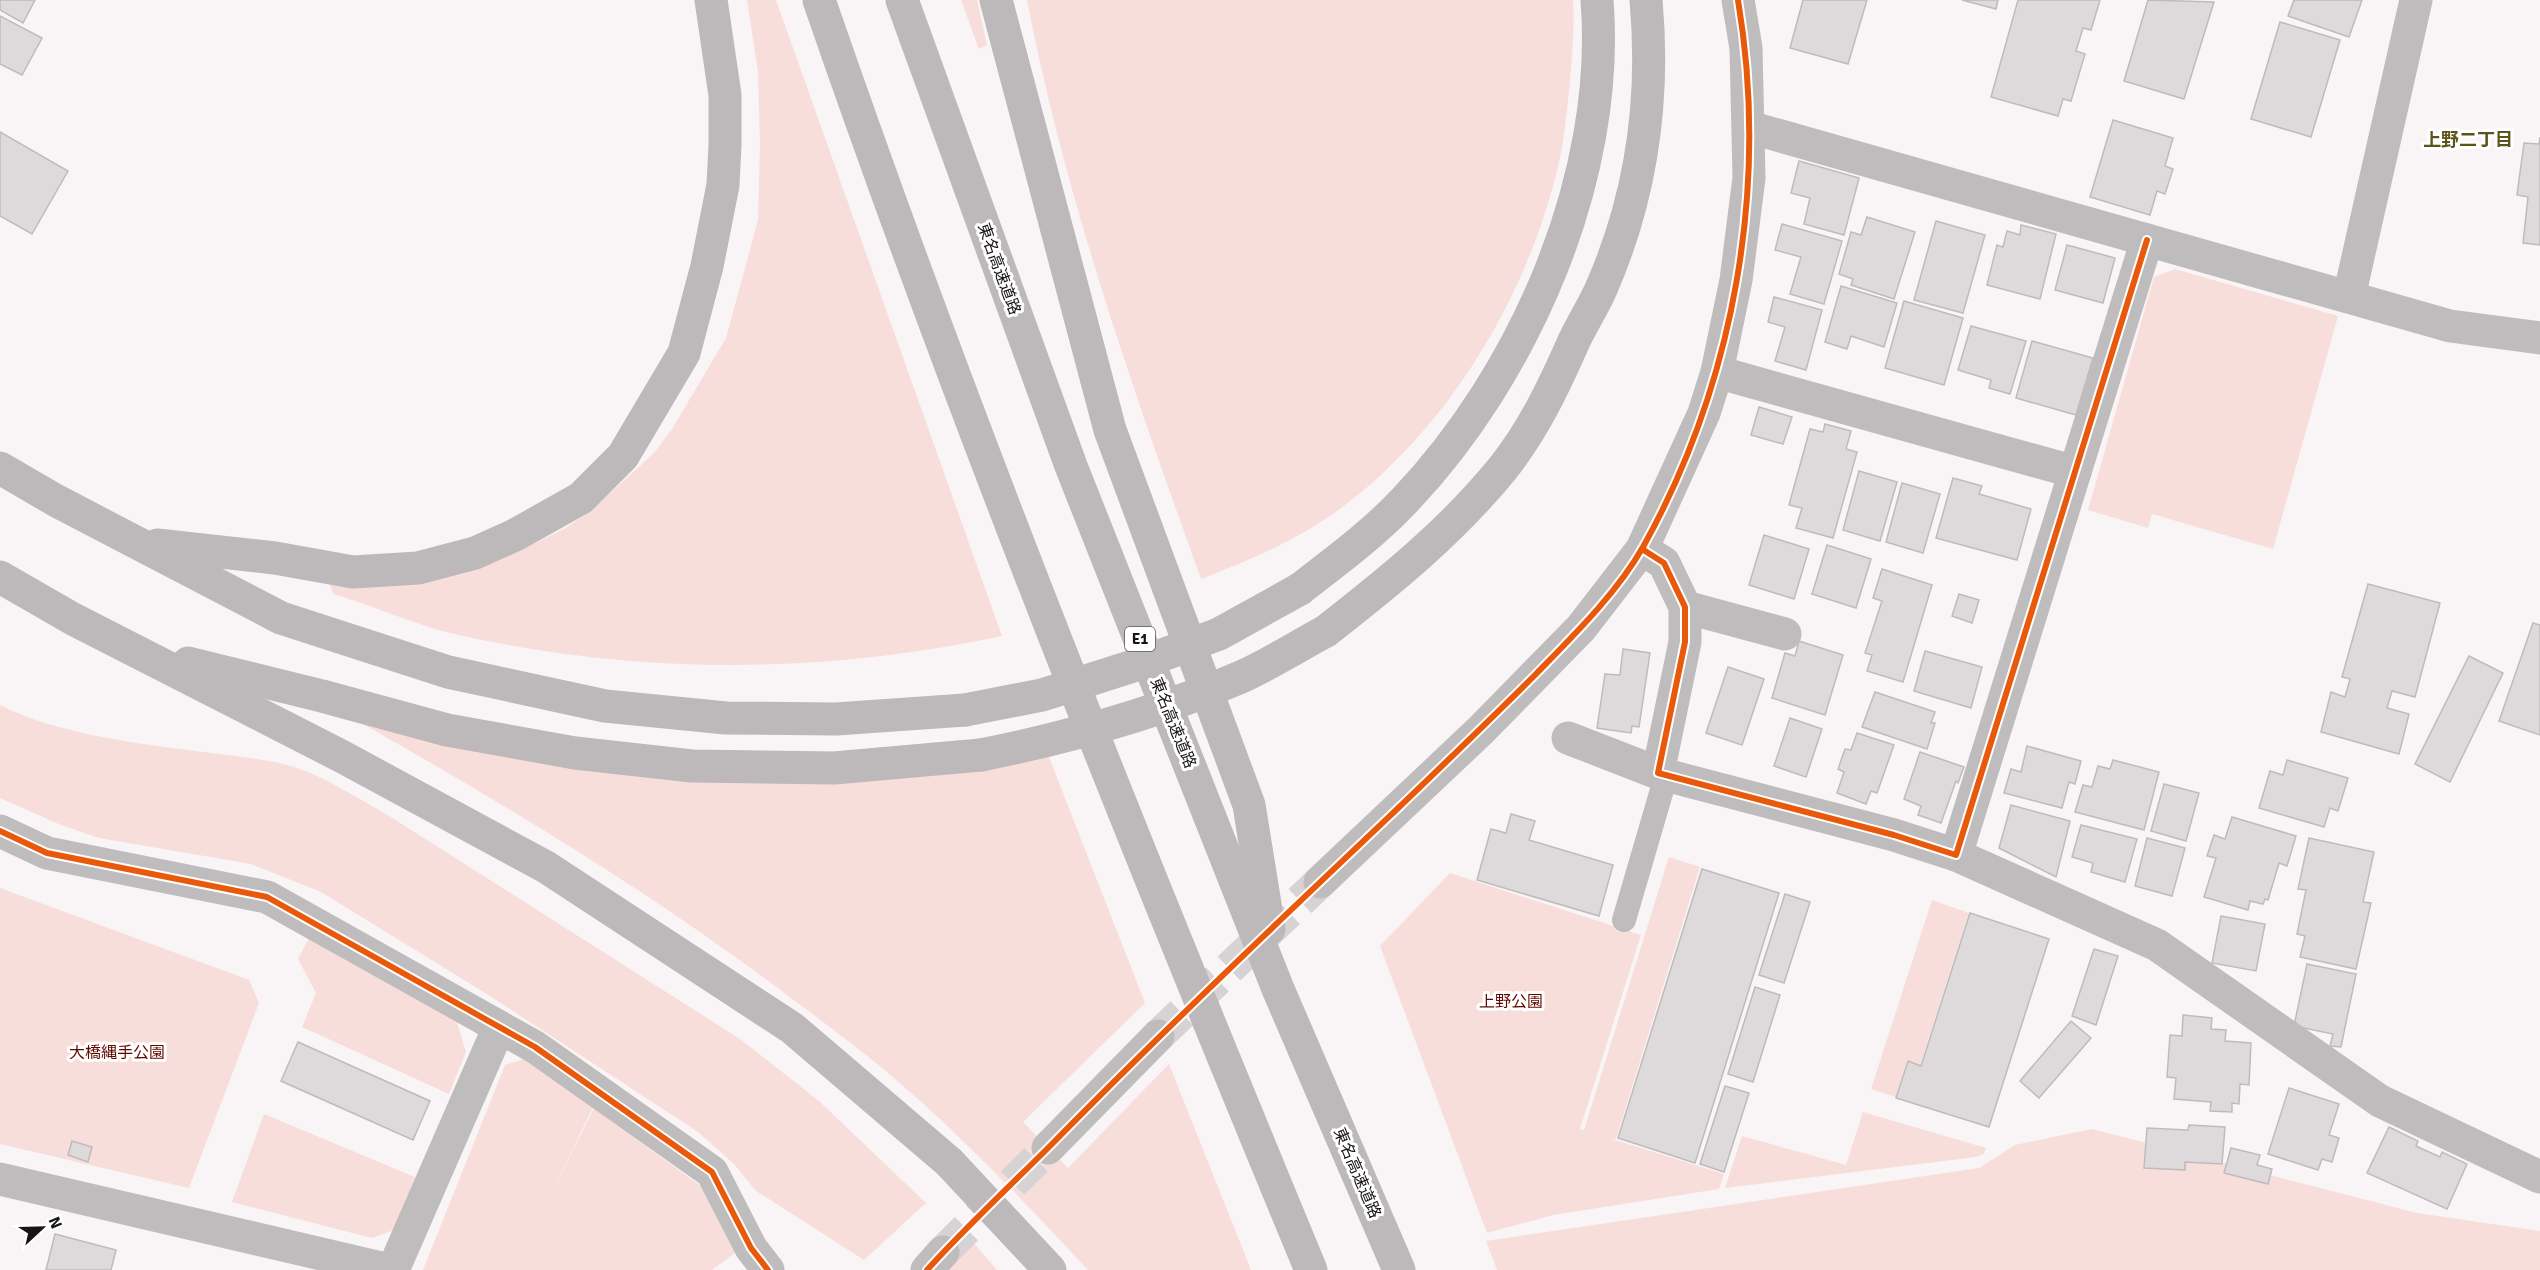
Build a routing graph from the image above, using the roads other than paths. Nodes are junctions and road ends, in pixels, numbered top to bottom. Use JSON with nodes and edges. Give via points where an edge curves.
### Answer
{"nodes":[{"id":1,"x":711,"y":0,"type":"edge"},
{"id":2,"x":819,"y":0,"type":"edge"},
{"id":3,"x":902,"y":0,"type":"edge"},
{"id":4,"x":996,"y":0,"type":"edge"},
{"id":5,"x":1597,"y":0,"type":"edge"},
{"id":6,"x":1646,"y":0,"type":"edge"},
{"id":7,"x":1738,"y":0,"type":"edge"},
{"id":8,"x":2416,"y":0,"type":"edge"},
{"id":9,"x":1749,"y":127,"type":"junction"},
{"id":10,"x":2147,"y":240,"type":"junction"},
{"id":11,"x":2349,"y":297,"type":"junction"},
{"id":12,"x":2540,"y":338,"type":"edge"},
{"id":13,"x":1717,"y":372,"type":"junction"},
{"id":14,"x":0,"y":468,"type":"edge"},
{"id":15,"x":2075,"y":472,"type":"junction"},
{"id":16,"x":140,"y":543,"type":"junction"},
{"id":17,"x":1642,"y":549,"type":"junction"},
{"id":18,"x":0,"y":577,"type":"edge"},
{"id":19,"x":1685,"y":607,"type":"junction"},
{"id":20,"x":1785,"y":634,"type":"dead end"},
{"id":21,"x":136,"y":651,"type":"junction"},
{"id":22,"x":1568,"y":738,"type":"dead end"},
{"id":23,"x":1662,"y":775,"type":"junction"},
{"id":24,"x":0,"y":831,"type":"edge"},
{"id":25,"x":1956,"y":855,"type":"junction"},
{"id":26,"x":1320,"y":882,"type":"tunnel mouth"},
{"id":27,"x":1624,"y":920,"type":"dead end"},
{"id":28,"x":1278,"y":989,"type":"junction"},
{"id":29,"x":499,"y":1027,"type":"junction"},
{"id":30,"x":1158,"y":1036,"type":"tunnel mouth"},
{"id":31,"x":1048,"y":1148,"type":"tunnel mouth"},
{"id":32,"x":2540,"y":1177,"type":"edge"},
{"id":33,"x":0,"y":1179,"type":"edge"},
{"id":34,"x":392,"y":1270,"type":"edge"},
{"id":35,"x":768,"y":1270,"type":"edge"},
{"id":36,"x":1050,"y":1270,"type":"edge"},
{"id":37,"x":1311,"y":1270,"type":"edge"},
{"id":38,"x":1399,"y":1270,"type":"edge"}],
"edges":[{"from":1,"to":16,"type":"highway","via":[[725,95],[725,145],[723,185],[707,266],[684,353],[623,456],[581,498],[516,536],[475,553],[418,568],[353,572],[275,558]]},
{"from":2,"to":37,"type":"highway","via":[[997,493]]},
{"from":3,"to":28,"type":"highway","name":"東名高速道路","number":"E1","via":[[1071,466]]},
{"from":4,"to":28,"type":"highway","via":[[1110,430],[1249,805]]},
{"from":5,"to":16,"type":"highway","bridge":true,"via":[[1597,62],[1586,150],[1548,277],[1511,357],[1466,424],[1404,501],[1300,589],[1219,634],[1042,695],[964,710],[836,719],[726,718],[605,706],[448,672],[281,618]]},
{"from":6,"to":21,"type":"highway","bridge":true,"via":[[1648,103],[1633,196],[1601,289],[1532,428],[1509,460],[1429,548],[1326,631],[1243,676],[1141,716],[981,755],[834,768],[692,766],[575,753],[447,730]]},
{"from":7,"to":9,"type":"street","via":[[1746,48]]},
{"from":8,"to":11,"type":"street"},
{"from":9,"to":10,"type":"street"},
{"from":9,"to":13,"type":"street","via":[[1749,178],[1739,257]]},
{"from":10,"to":11,"type":"street"},
{"from":10,"to":15,"type":"street"},
{"from":11,"to":12,"type":"street","via":[[2450,326]]},
{"from":13,"to":15,"type":"street"},
{"from":13,"to":17,"type":"street","via":[[1699,424]]},
{"from":14,"to":16,"type":"highway"},
{"from":15,"to":25,"type":"street"},
{"from":17,"to":19,"type":"street","via":[[1664,562]]},
{"from":17,"to":26,"type":"street","via":[[1581,628],[1481,730]]},
{"from":18,"to":21,"type":"highway"},
{"from":19,"to":20,"type":"street"},
{"from":19,"to":23,"type":"street","via":[[1685,642]]},
{"from":21,"to":36,"type":"highway","via":[[546,867],[792,1028],[949,1162]]},
{"from":22,"to":23,"type":"street"},
{"from":23,"to":25,"type":"street","via":[[1894,835]]},
{"from":23,"to":27,"type":"lane"},
{"from":24,"to":29,"type":"street","via":[[47,853],[267,897]]},
{"from":25,"to":32,"type":"street","via":[[2157,945],[2380,1101]]},
{"from":28,"to":38,"type":"highway","name":"東名高速道路","number":"E1"},
{"from":29,"to":34,"type":"street"},
{"from":29,"to":35,"type":"street","via":[[535,1047],[712,1172],[751,1248]]},
{"from":30,"to":31,"type":"street"},
{"from":33,"to":34,"type":"street"}]}
